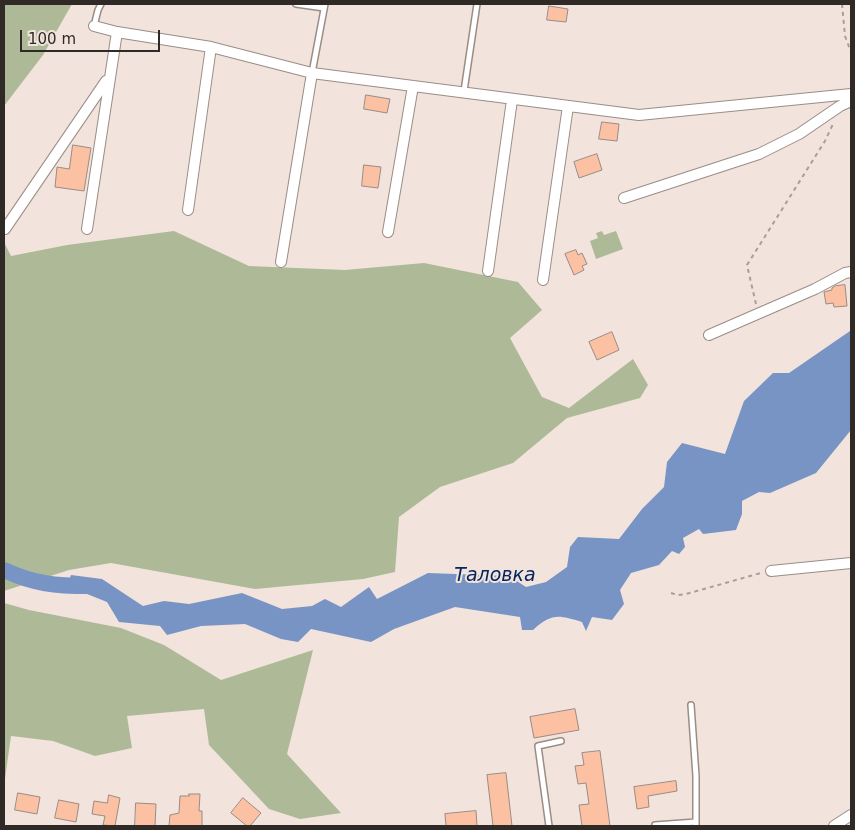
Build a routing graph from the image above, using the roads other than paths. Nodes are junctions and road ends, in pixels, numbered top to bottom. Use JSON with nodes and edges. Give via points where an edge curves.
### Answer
{"nodes":[{"id":1,"x":101,"y":4,"type":"edge"},
{"id":2,"x":296,"y":4,"type":"edge"},
{"id":3,"x":478,"y":4,"type":"edge"},
{"id":4,"x":324,"y":6,"type":"edge"},
{"id":5,"x":94,"y":26,"type":"joint"},
{"id":6,"x":117,"y":32,"type":"junction"},
{"id":7,"x":211,"y":47,"type":"junction"},
{"id":8,"x":312,"y":73,"type":"junction"},
{"id":9,"x":108,"y":78,"type":"junction"},
{"id":10,"x":413,"y":86,"type":"junction"},
{"id":11,"x":464,"y":91,"type":"junction"},
{"id":12,"x":851,"y":94,"type":"edge"},
{"id":13,"x":512,"y":100,"type":"junction"},
{"id":14,"x":851,"y":101,"type":"edge"},
{"id":15,"x":568,"y":106,"type":"junction"},
{"id":16,"x":624,"y":198,"type":"dead end"},
{"id":17,"x":188,"y":210,"type":"dead end"},
{"id":18,"x":5,"y":229,"type":"dead end"},
{"id":19,"x":87,"y":229,"type":"dead end"},
{"id":20,"x":388,"y":232,"type":"dead end"},
{"id":21,"x":281,"y":262,"type":"dead end"},
{"id":22,"x":488,"y":270,"type":"dead end"},
{"id":23,"x":851,"y":272,"type":"edge"},
{"id":24,"x":543,"y":280,"type":"dead end"},
{"id":25,"x":709,"y":334,"type":"dead end"},
{"id":26,"x":851,"y":563,"type":"edge"},
{"id":27,"x":771,"y":571,"type":"road end"},
{"id":28,"x":692,"y":705,"type":"dead end"},
{"id":29,"x":561,"y":741,"type":"dead end"},
{"id":30,"x":851,"y":815,"type":"edge"},
{"id":31,"x":696,"y":824,"type":"edge"},
{"id":32,"x":655,"y":825,"type":"dead end"},
{"id":33,"x":549,"y":826,"type":"edge"},
{"id":34,"x":834,"y":826,"type":"edge"}],
"edges":[{"from":1,"to":5,"type":"lane"},
{"from":2,"to":4,"type":"lane"},
{"from":3,"to":11,"type":"lane"},
{"from":4,"to":8,"type":"lane"},
{"from":5,"to":6,"type":"street"},
{"from":6,"to":7,"type":"street"},
{"from":6,"to":9,"type":"street"},
{"from":7,"to":8,"type":"street"},
{"from":7,"to":17,"type":"street"},
{"from":8,"to":10,"type":"street"},
{"from":8,"to":21,"type":"street"},
{"from":9,"to":18,"type":"street"},
{"from":9,"to":19,"type":"street"},
{"from":10,"to":11,"type":"street"},
{"from":10,"to":20,"type":"street"},
{"from":11,"to":13,"type":"street"},
{"from":12,"to":15,"type":"street","via":[[639,115]]},
{"from":13,"to":15,"type":"street"},
{"from":13,"to":22,"type":"street"},
{"from":14,"to":16,"type":"street","via":[[799,134],[759,154]]},
{"from":15,"to":24,"type":"street"},
{"from":23,"to":25,"type":"street"},
{"from":26,"to":27,"type":"street"},
{"from":28,"to":31,"type":"lane"},
{"from":29,"to":33,"type":"lane","via":[[538,746]]},
{"from":30,"to":34,"type":"street"},
{"from":31,"to":32,"type":"lane"}]}
